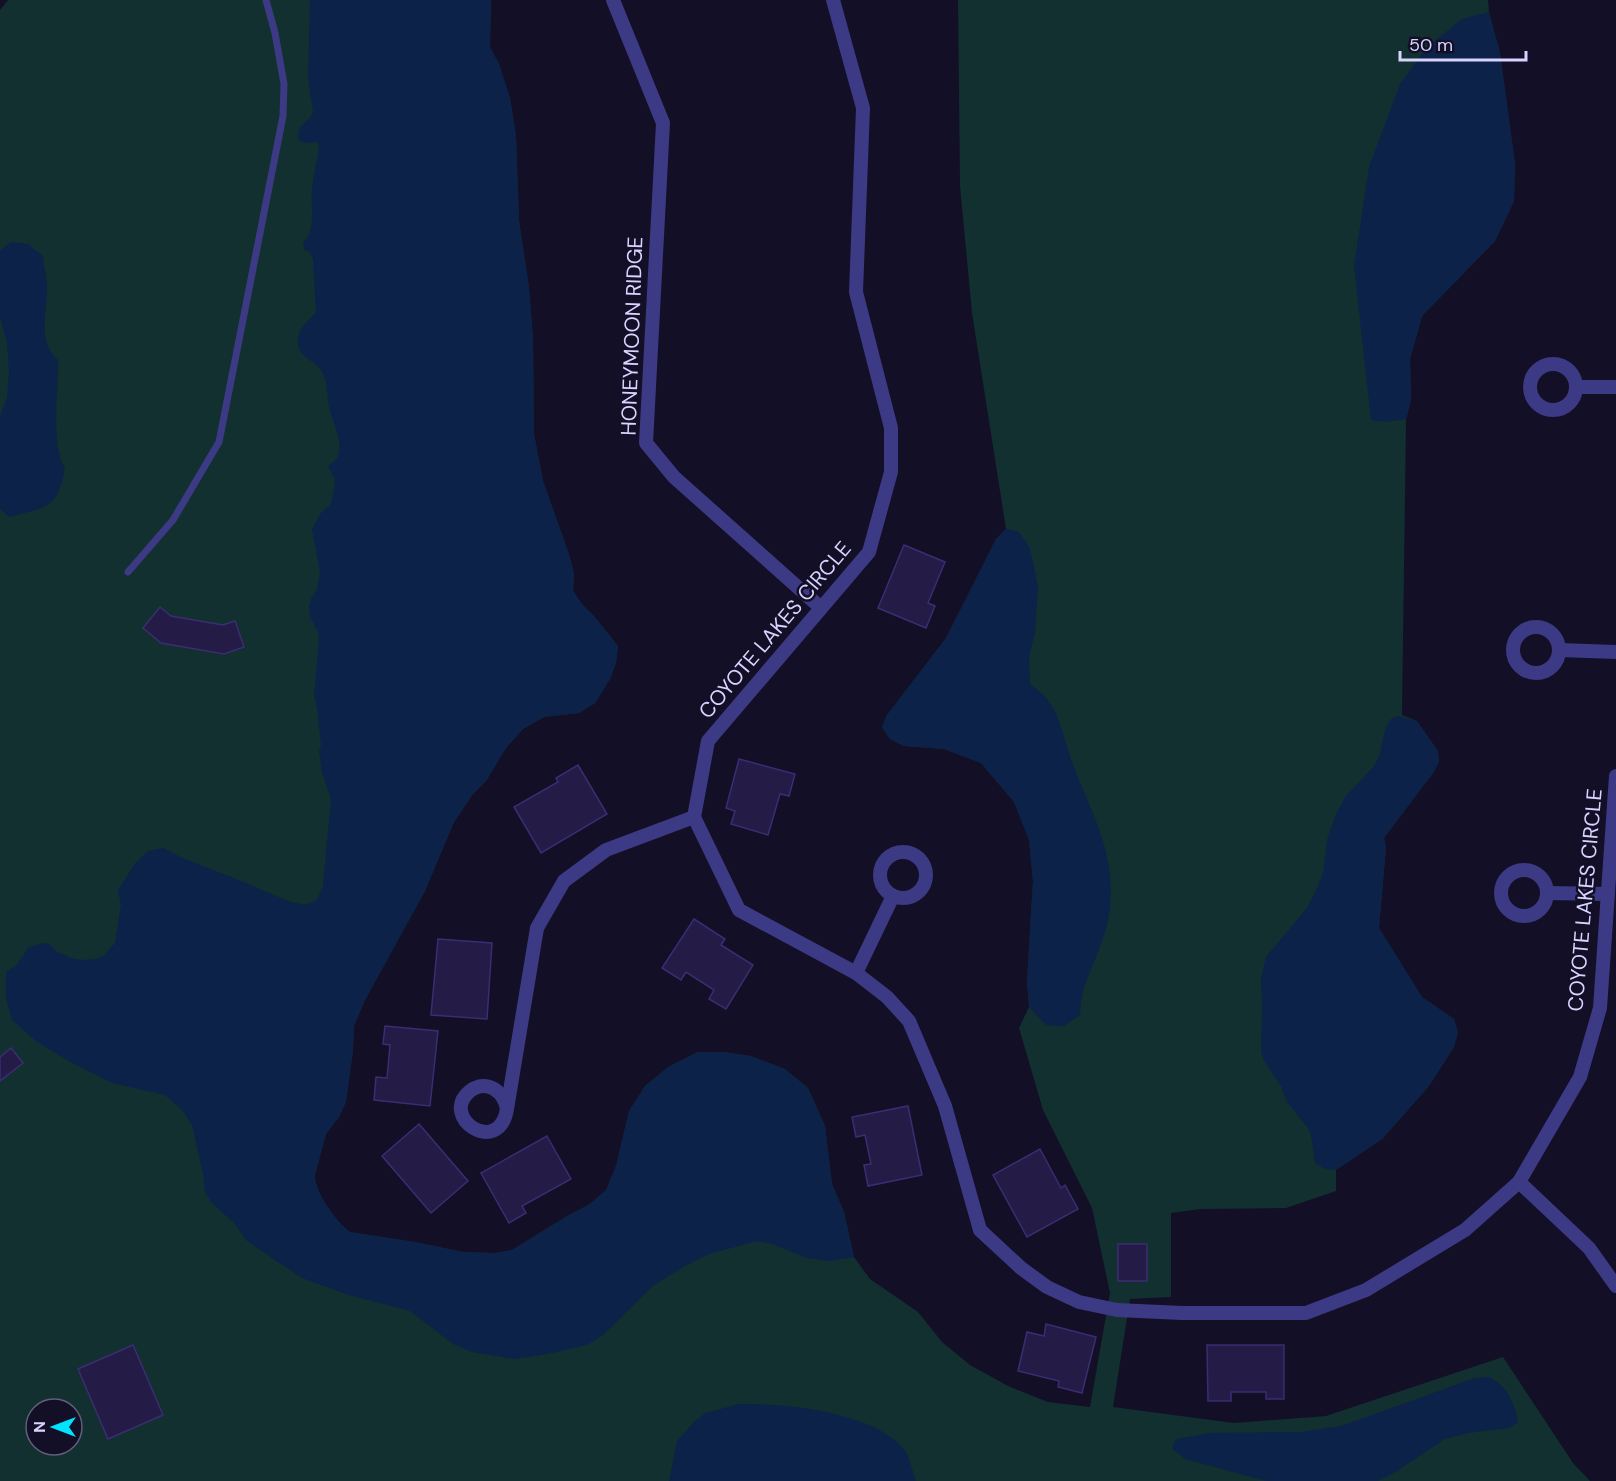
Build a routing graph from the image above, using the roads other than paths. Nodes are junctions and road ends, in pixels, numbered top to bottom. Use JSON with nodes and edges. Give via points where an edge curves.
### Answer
{"nodes":[{"id":1,"x":266,"y":0,"type":"edge"},
{"id":2,"x":613,"y":0,"type":"edge"},
{"id":3,"x":833,"y":0,"type":"edge"},
{"id":4,"x":1576,"y":387,"type":"dead end"},
{"id":5,"x":1616,"y":387,"type":"edge"},
{"id":6,"x":128,"y":572,"type":"dead end"},
{"id":7,"x":821,"y":608,"type":"junction"},
{"id":8,"x":1559,"y":650,"type":"dead end"},
{"id":9,"x":1616,"y":652,"type":"edge"},
{"id":10,"x":1616,"y":776,"type":"edge"},
{"id":11,"x":694,"y":817,"type":"junction"},
{"id":12,"x":1548,"y":893,"type":"dead end"},
{"id":13,"x":1608,"y":894,"type":"junction"},
{"id":14,"x":893,"y":896,"type":"dead end"},
{"id":15,"x":856,"y":973,"type":"junction"},
{"id":16,"x":507,"y":1109,"type":"dead end"},
{"id":17,"x":1519,"y":1182,"type":"junction"},
{"id":18,"x":1616,"y":1286,"type":"edge"}],
"edges":[{"from":1,"to":6,"type":"lane","via":[[284,84],[283,116],[219,442],[173,520]]},
{"from":2,"to":7,"type":"street","name":"HONEYMOON RIDGE","via":[[663,123],[646,443],[674,477]]},
{"from":3,"to":7,"type":"street","name":"COYOTE LAKES CIRCLE","via":[[863,108],[856,292],[891,428],[891,472],[869,552]]},
{"from":4,"to":5,"type":"street"},
{"from":7,"to":11,"type":"street","name":"COYOTE LAKES CIRCLE","via":[[708,741]]},
{"from":8,"to":9,"type":"street"},
{"from":10,"to":13,"type":"street","name":"COYOTE LAKES CIRCLE"},
{"from":11,"to":15,"type":"street","name":"COYOTE LAKES CIRCLE","via":[[739,910]]},
{"from":11,"to":16,"type":"street","via":[[606,850],[564,881],[537,928]]},
{"from":12,"to":13,"type":"street"},
{"from":13,"to":17,"type":"street","name":"COYOTE LAKES CIRCLE","via":[[1600,1008],[1580,1077]]},
{"from":14,"to":15,"type":"street"},
{"from":15,"to":17,"type":"street","name":"COYOTE LAKES CIRCLE","via":[[887,997],[909,1021],[945,1106],[980,1230],[1047,1287],[1079,1302],[1117,1310],[1306,1313],[1366,1290],[1465,1230]]},
{"from":17,"to":18,"type":"street","via":[[1589,1248]]}]}
